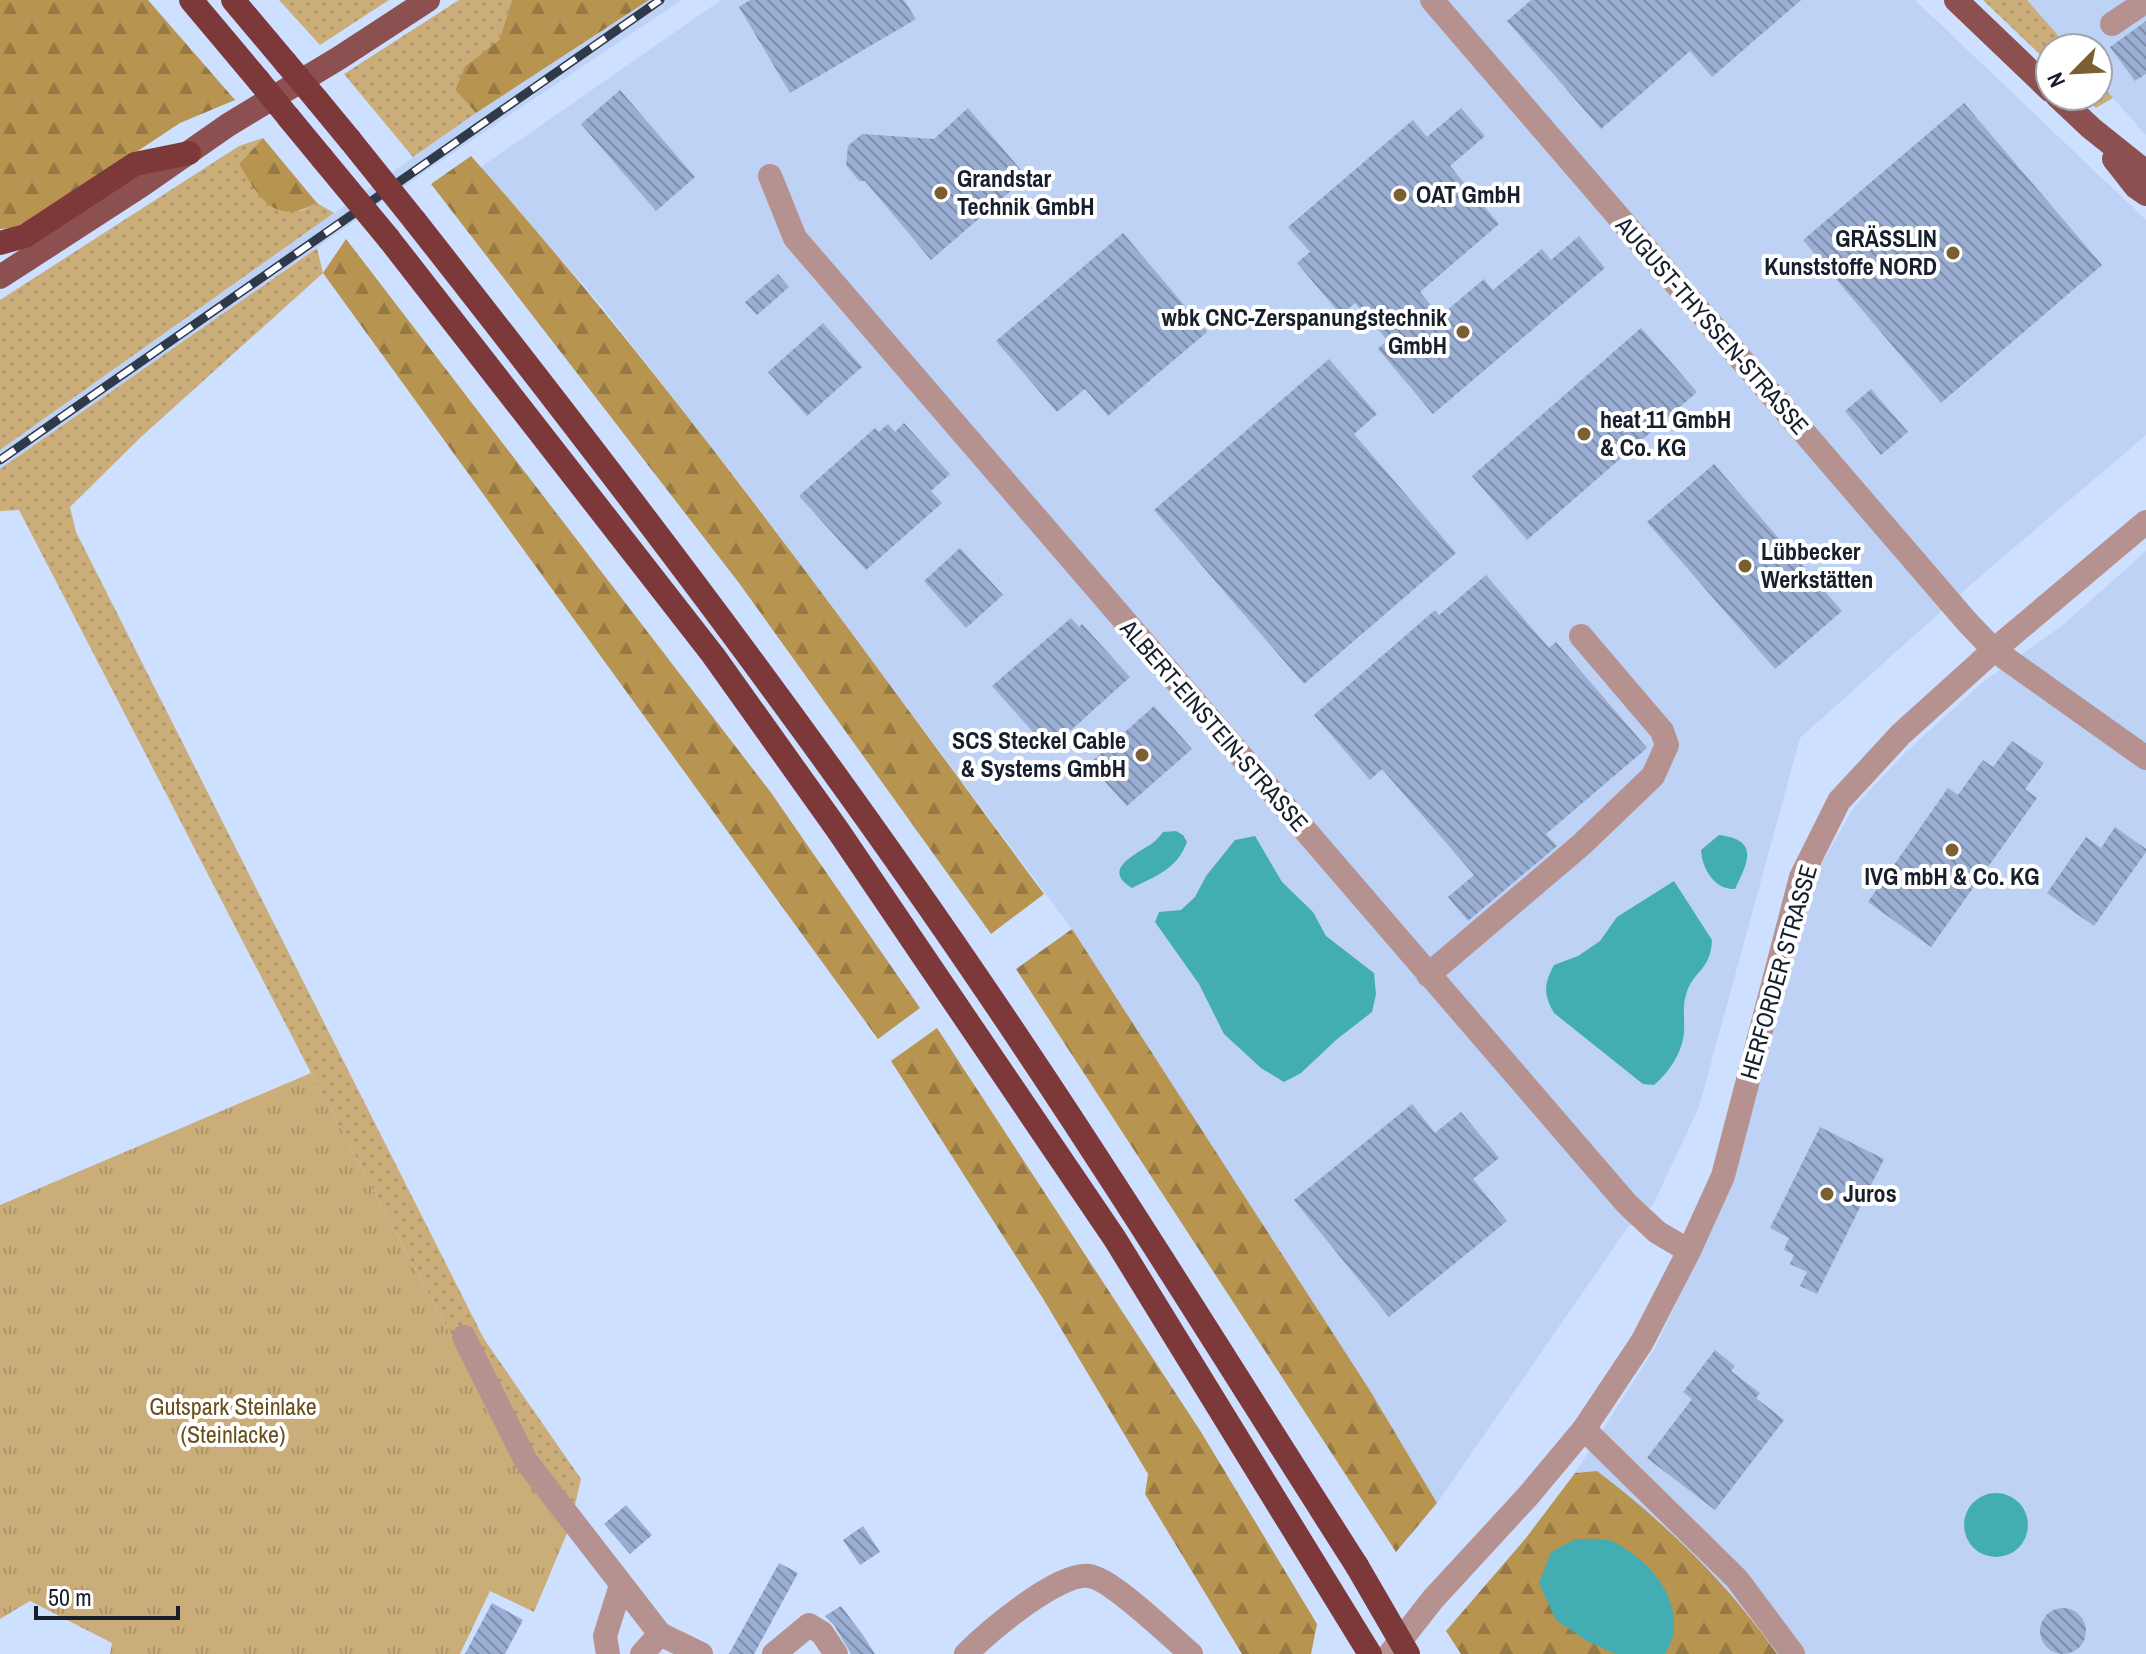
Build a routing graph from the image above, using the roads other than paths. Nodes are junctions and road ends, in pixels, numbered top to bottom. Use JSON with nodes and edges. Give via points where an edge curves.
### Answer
{"nodes":[{"id":1,"x":191,"y":0,"type":"edge"},
{"id":2,"x":233,"y":0,"type":"edge"},
{"id":3,"x":245,"y":0,"type":"edge"},
{"id":4,"x":428,"y":0,"type":"edge"},
{"id":5,"x":1432,"y":0,"type":"edge"},
{"id":6,"x":1956,"y":0,"type":"edge"},
{"id":7,"x":2146,"y":1,"type":"edge"},
{"id":8,"x":2112,"y":24,"type":"dead end"},
{"id":9,"x":255,"y":26,"type":"junction"},
{"id":10,"x":2034,"y":75,"type":"edge"},
{"id":11,"x":2074,"y":112,"type":"edge"},
{"id":12,"x":2091,"y":128,"type":"junction"},
{"id":13,"x":189,"y":153,"type":"junction"},
{"id":14,"x":2146,"y":172,"type":"edge"},
{"id":15,"x":770,"y":176,"type":"dead end"},
{"id":16,"x":2146,"y":194,"type":"edge"},
{"id":17,"x":0,"y":243,"type":"edge"},
{"id":18,"x":0,"y":277,"type":"edge"},
{"id":19,"x":2146,"y":522,"type":"edge"},
{"id":20,"x":1581,"y":636,"type":"dead end"},
{"id":21,"x":1994,"y":650,"type":"junction"},
{"id":22,"x":2146,"y":758,"type":"edge"},
{"id":23,"x":1428,"y":975,"type":"junction"},
{"id":24,"x":1689,"y":1251,"type":"junction"},
{"id":25,"x":464,"y":1337,"type":"dead end"},
{"id":26,"x":1584,"y":1429,"type":"junction"},
{"id":27,"x":621,"y":1585,"type":"junction"},
{"id":28,"x":660,"y":1634,"type":"junction"},
{"id":29,"x":608,"y":1654,"type":"edge"},
{"id":30,"x":642,"y":1654,"type":"edge"},
{"id":31,"x":701,"y":1654,"type":"edge"},
{"id":32,"x":774,"y":1654,"type":"edge"},
{"id":33,"x":836,"y":1654,"type":"edge"},
{"id":34,"x":966,"y":1654,"type":"edge"},
{"id":35,"x":1191,"y":1654,"type":"edge"},
{"id":36,"x":1370,"y":1654,"type":"edge"},
{"id":37,"x":1390,"y":1654,"type":"edge"},
{"id":38,"x":1408,"y":1654,"type":"edge"},
{"id":39,"x":1793,"y":1654,"type":"edge"}],
"edges":[{"from":1,"to":36,"type":"highway","bridge":true,"via":[[389,239],[713,655],[1115,1239]]},
{"from":2,"to":9,"type":"highway"},
{"from":3,"to":9,"type":"highway"},
{"from":4,"to":13,"type":"main road"},
{"from":5,"to":21,"type":"street","name":"AUGUST-THYSSEN-STRASSE"},
{"from":6,"to":10,"type":"main road"},
{"from":7,"to":8,"type":"street"},
{"from":9,"to":38,"type":"highway","bridge":true,"via":[[596,451],[847,790],[1138,1219]]},
{"from":11,"to":12,"type":"main road"},
{"from":12,"to":14,"type":"main road"},
{"from":12,"to":16,"type":"main road"},
{"from":13,"to":17,"type":"highway","via":[[135,164],[25,236]]},
{"from":13,"to":18,"type":"main road"},
{"from":15,"to":23,"type":"street","name":"ALBERT-EINSTEIN-STRASSE","via":[[795,238]]},
{"from":19,"to":21,"type":"street","name":"HERFORDER STRASSE"},
{"from":20,"to":23,"type":"street","via":[[1662,731],[1667,745],[1663,758],[1653,776],[1581,845]]},
{"from":21,"to":22,"type":"street","name":"AUGUST-THYSSEN-STRASSE"},
{"from":21,"to":24,"type":"street","name":"HERFORDER STRASSE","via":[[1901,734],[1832,814],[1801,877],[1723,1176]]},
{"from":23,"to":24,"type":"street","name":"ALBERT-EINSTEIN-STRASSE","via":[[1627,1204],[1657,1232]]},
{"from":24,"to":26,"type":"street","name":"HERFORDER STRASSE","via":[[1642,1342]]},
{"from":25,"to":27,"type":"street","via":[[526,1461]]},
{"from":26,"to":37,"type":"street","name":"HERFORDER STRASSE"},
{"from":26,"to":39,"type":"street","via":[[1737,1579]]},
{"from":27,"to":28,"type":"street"},
{"from":27,"to":29,"type":"street","via":[[605,1636]]},
{"from":28,"to":30,"type":"street"},
{"from":28,"to":31,"type":"street"},
{"from":32,"to":33,"type":"street","via":[[809,1625],[822,1633]]},
{"from":34,"to":35,"type":"street","via":[[1065,1578],[1090,1575]]}]}
